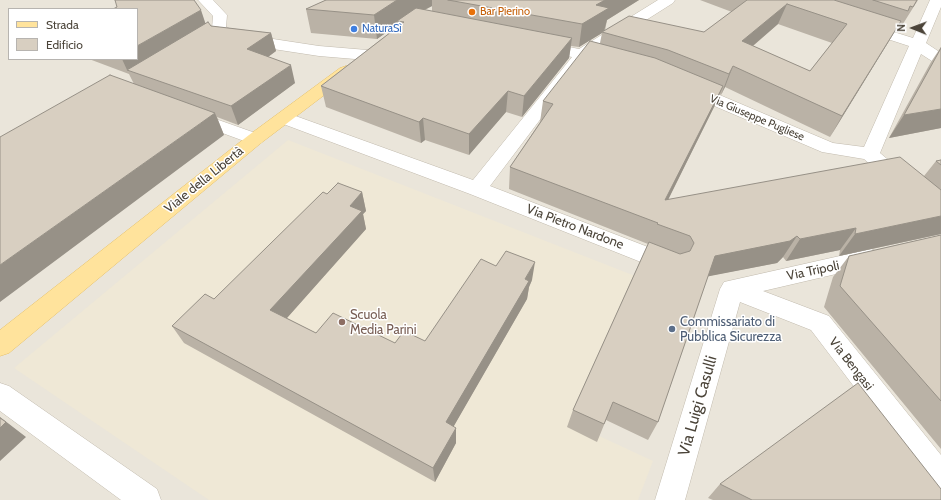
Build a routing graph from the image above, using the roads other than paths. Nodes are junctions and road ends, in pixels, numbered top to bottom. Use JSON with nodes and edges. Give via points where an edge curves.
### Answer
{"nodes":[{"id":1,"x":205,"y":0,"type":"edge"},
{"id":2,"x":668,"y":0,"type":"edge"},
{"id":3,"x":937,"y":7,"type":"edge"},
{"id":4,"x":849,"y":22,"type":"edge"},
{"id":5,"x":384,"y":43,"type":"edge"},
{"id":6,"x":528,"y":44,"type":"edge"},
{"id":7,"x":917,"y":44,"type":"junction"},
{"id":8,"x":582,"y":54,"type":"junction"},
{"id":9,"x":367,"y":55,"type":"junction"},
{"id":10,"x":941,"y":60,"type":"edge"},
{"id":11,"x":626,"y":67,"type":"edge"},
{"id":12,"x":678,"y":84,"type":"edge"},
{"id":13,"x":176,"y":110,"type":"edge"},
{"id":14,"x":284,"y":118,"type":"junction"},
{"id":15,"x":255,"y":139,"type":"junction"},
{"id":16,"x":870,"y":154,"type":"junction"},
{"id":17,"x":477,"y":189,"type":"junction"},
{"id":18,"x":941,"y":215,"type":"edge"},
{"id":19,"x":894,"y":253,"type":"edge"},
{"id":20,"x":672,"y":265,"type":"edge"},
{"id":21,"x":732,"y":288,"type":"junction"},
{"id":22,"x":0,"y":345,"type":"edge"},
{"id":23,"x":0,"y":395,"type":"edge"},
{"id":24,"x":941,"y":478,"type":"edge"},
{"id":25,"x":146,"y":500,"type":"edge"},
{"id":26,"x":670,"y":500,"type":"edge"}],
"edges":[{"from":1,"to":9,"type":"street","via":[[220,15],[213,33],[319,51]]},
{"from":2,"to":8,"type":"street"},
{"from":3,"to":7,"type":"street"},
{"from":4,"to":7,"type":"street"},
{"from":5,"to":9,"type":"main road","name":"Viale della Libertà"},
{"from":6,"to":8,"type":"street"},
{"from":7,"to":10,"type":"street"},
{"from":7,"to":16,"type":"street"},
{"from":8,"to":11,"type":"street"},
{"from":8,"to":17,"type":"street"},
{"from":9,"to":14,"type":"main road","name":"Viale della Libertà"},
{"from":12,"to":16,"type":"street","name":"Via Giuseppe Pugliese","via":[[829,148]]},
{"from":13,"to":15,"type":"street"},
{"from":14,"to":15,"type":"main road","name":"Viale della Libertà"},
{"from":14,"to":17,"type":"street","name":"Via Pietro Nardone"},
{"from":15,"to":22,"type":"main road","name":"Viale della Libertà"},
{"from":16,"to":18,"type":"street"},
{"from":17,"to":20,"type":"street","name":"Via Pietro Nardone"},
{"from":19,"to":21,"type":"street","name":"Via Tripoli"},
{"from":21,"to":24,"type":"street","name":"Via Bengasi","via":[[820,323]]},
{"from":21,"to":26,"type":"street","name":"Via Luigi Casulli"},
{"from":23,"to":25,"type":"street"}]}
